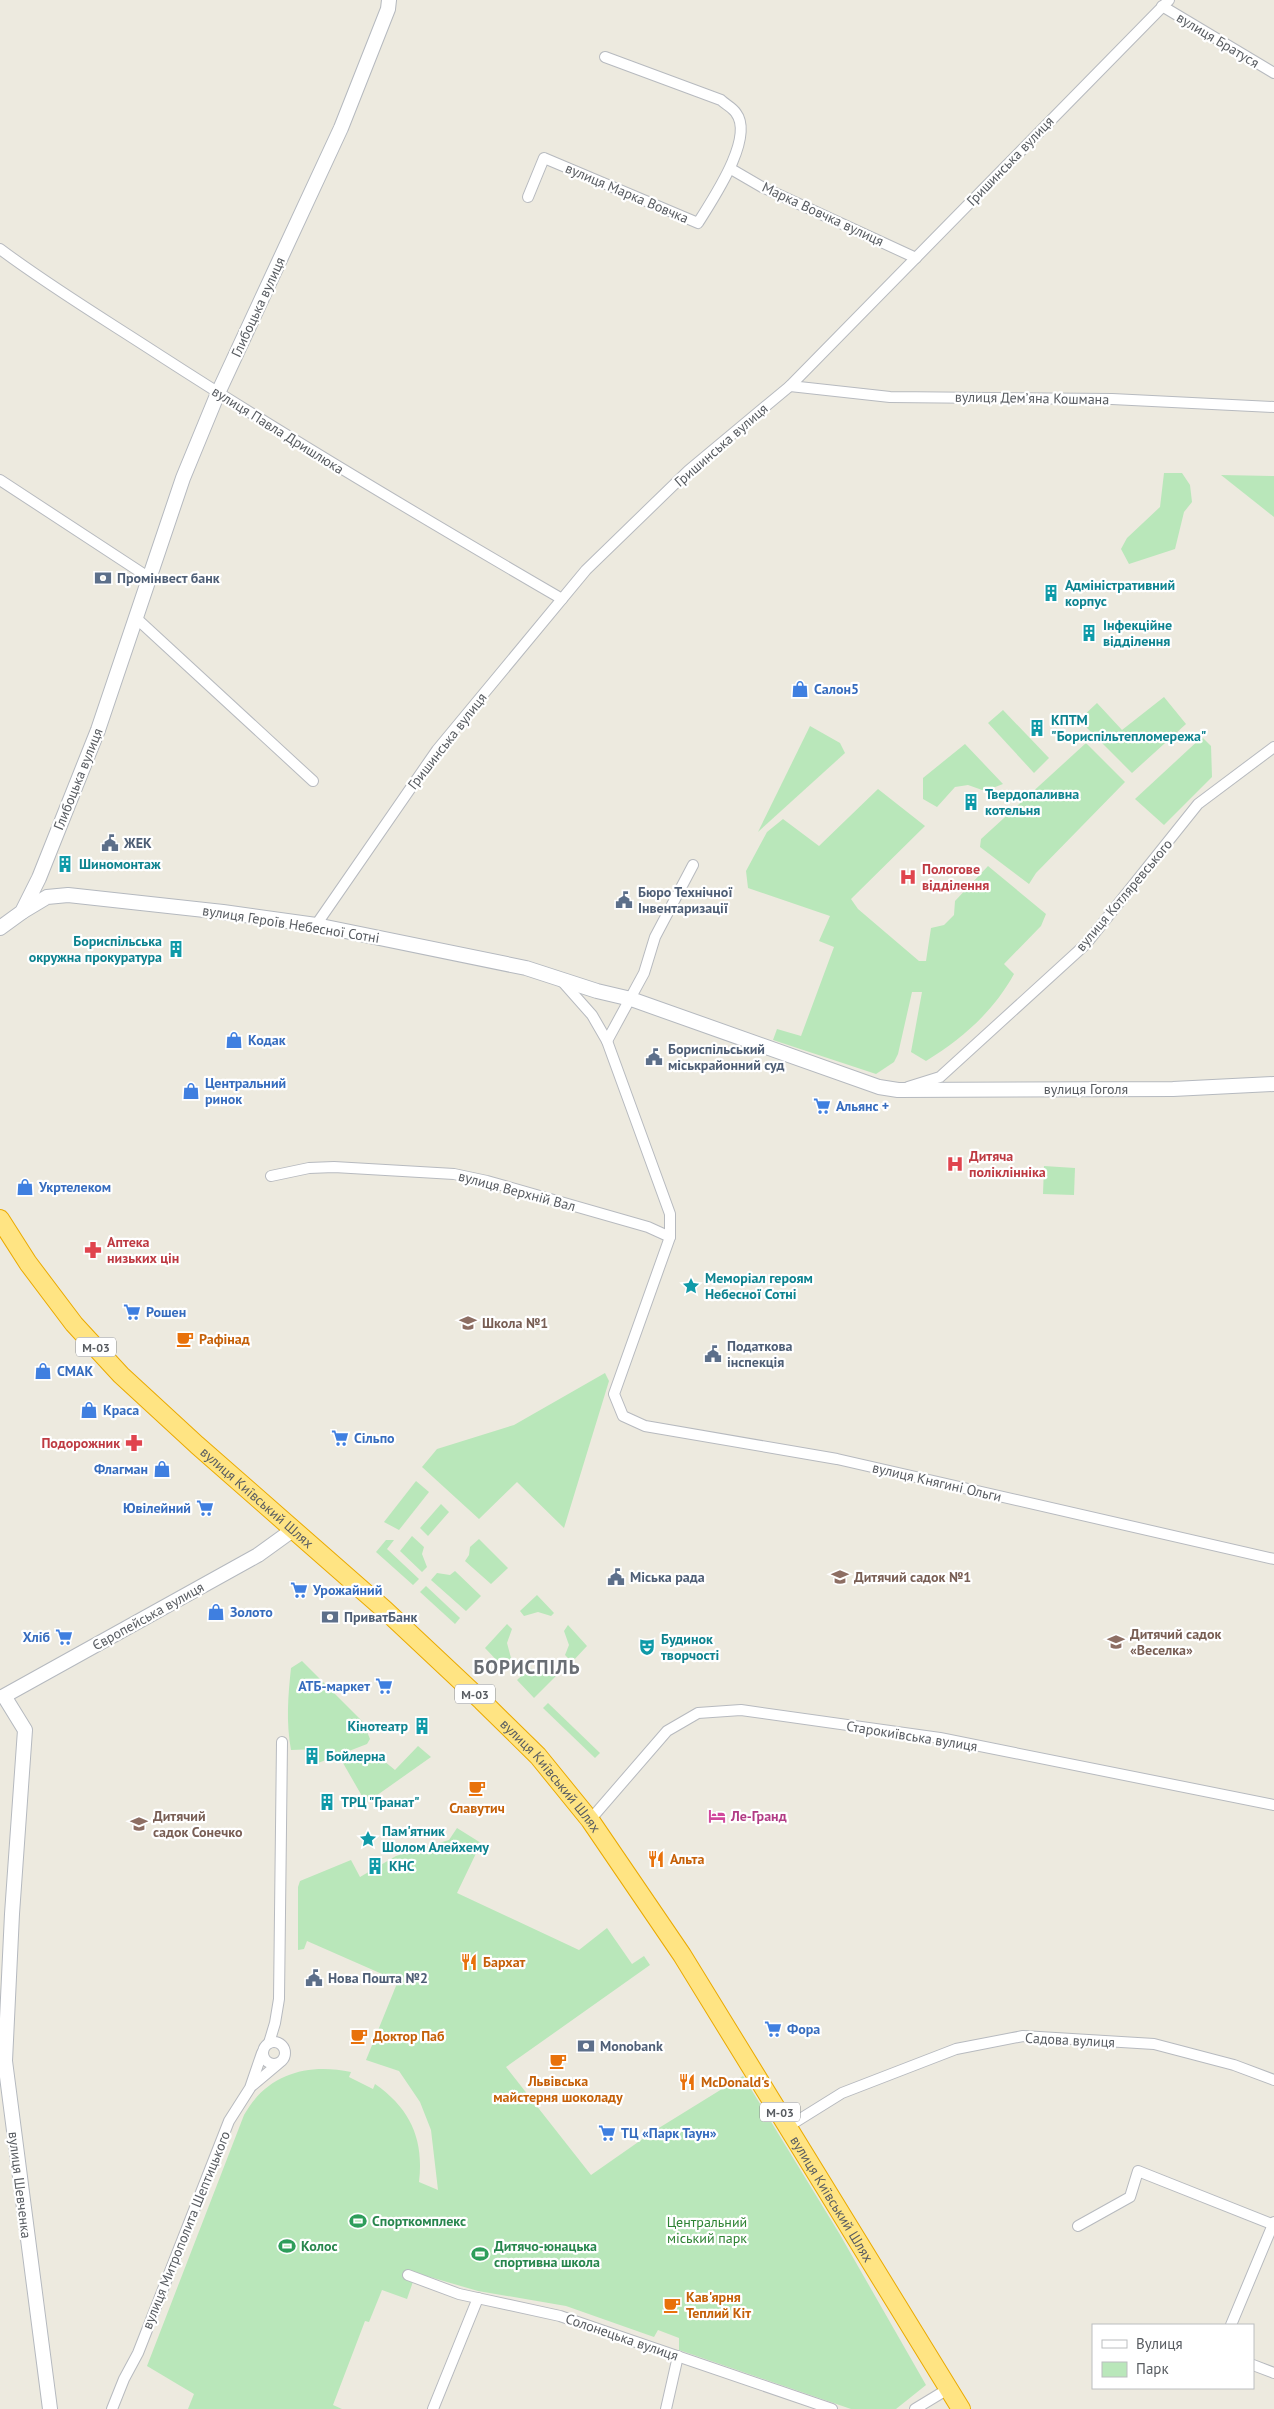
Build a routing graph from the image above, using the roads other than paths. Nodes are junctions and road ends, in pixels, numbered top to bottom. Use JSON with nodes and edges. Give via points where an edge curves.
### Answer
{"nodes":[{"id":1,"x":389,"y":0,"type":"edge"},
{"id":2,"x":1165,"y":3,"type":"edge"},
{"id":3,"x":605,"y":57,"type":"dead end"},
{"id":4,"x":1274,"y":73,"type":"edge"},
{"id":5,"x":731,"y":169,"type":"junction"},
{"id":6,"x":528,"y":197,"type":"dead end"},
{"id":7,"x":0,"y":249,"type":"edge"},
{"id":8,"x":916,"y":258,"type":"junction"},
{"id":9,"x":790,"y":386,"type":"junction"},
{"id":10,"x":218,"y":393,"type":"junction"},
{"id":11,"x":1274,"y":407,"type":"edge"},
{"id":12,"x":0,"y":480,"type":"edge"},
{"id":13,"x":148,"y":577,"type":"junction"},
{"id":14,"x":562,"y":599,"type":"junction"},
{"id":15,"x":136,"y":618,"type":"junction"},
{"id":16,"x":1274,"y":747,"type":"edge"},
{"id":17,"x":313,"y":782,"type":"dead end"},
{"id":18,"x":693,"y":865,"type":"dead end"},
{"id":19,"x":22,"y":912,"type":"junction"},
{"id":20,"x":316,"y":926,"type":"junction"},
{"id":21,"x":0,"y":928,"type":"edge"},
{"id":22,"x":560,"y":979,"type":"junction"},
{"id":23,"x":631,"y":999,"type":"junction"},
{"id":24,"x":607,"y":1041,"type":"junction"},
{"id":25,"x":1274,"y":1084,"type":"edge"},
{"id":26,"x":898,"y":1090,"type":"junction"},
{"id":27,"x":271,"y":1176,"type":"dead end"},
{"id":28,"x":0,"y":1218,"type":"edge"},
{"id":29,"x":670,"y":1237,"type":"junction"},
{"id":30,"x":5,"y":1238,"type":"edge"},
{"id":31,"x":294,"y":1529,"type":"junction"},
{"id":32,"x":1274,"y":1559,"type":"edge"},
{"id":33,"x":2,"y":1697,"type":"edge"},
{"id":34,"x":282,"y":1742,"type":"dead end"},
{"id":35,"x":1274,"y":1805,"type":"edge"},
{"id":36,"x":590,"y":1820,"type":"junction"},
{"id":37,"x":275,"y":2023,"type":"junction"},
{"id":38,"x":269,"y":2043,"type":"junction"},
{"id":39,"x":280,"y":2044,"type":"junction"},
{"id":40,"x":262,"y":2053,"type":"junction"},
{"id":41,"x":278,"y":2064,"type":"junction"},
{"id":42,"x":1274,"y":2080,"type":"edge"},
{"id":43,"x":250,"y":2088,"type":"junction"},
{"id":44,"x":789,"y":2126,"type":"junction"},
{"id":45,"x":1274,"y":2224,"type":"edge"},
{"id":46,"x":1078,"y":2226,"type":"dead end"},
{"id":47,"x":408,"y":2275,"type":"dead end"},
{"id":48,"x":478,"y":2298,"type":"junction"},
{"id":49,"x":1231,"y":2324,"type":"edge"},
{"id":50,"x":678,"y":2356,"type":"junction"},
{"id":51,"x":1254,"y":2365,"type":"edge"},
{"id":52,"x":1274,"y":2373,"type":"edge"},
{"id":53,"x":951,"y":2392,"type":"junction"},
{"id":54,"x":50,"y":2409,"type":"edge"},
{"id":55,"x":112,"y":2409,"type":"edge"},
{"id":56,"x":433,"y":2409,"type":"edge"},
{"id":57,"x":666,"y":2409,"type":"edge"},
{"id":58,"x":832,"y":2409,"type":"edge"},
{"id":59,"x":915,"y":2409,"type":"edge"},
{"id":60,"x":961,"y":2409,"type":"edge"}],
"edges":[{"from":1,"to":10,"type":"street","name":"Глибоцька вулиця","via":[[341,128]]},
{"from":2,"to":4,"type":"street","name":"вулиця Братуся"},
{"from":2,"to":8,"type":"street","name":"Гришинська вулиця"},
{"from":3,"to":5,"type":"street","name":"вулиця Марка Вовчка","via":[[721,100],[736,113],[740,126]]},
{"from":5,"to":6,"type":"street","name":"вулиця Марка Вовчка","via":[[698,223],[544,158]]},
{"from":5,"to":8,"type":"street","name":"Марка Вовчка вулиця","via":[[762,187]]},
{"from":7,"to":10,"type":"street","name":"вулиця Павла Дришлюка","via":[[33,274]]},
{"from":8,"to":9,"type":"street","name":"Гришинська вулиця"},
{"from":9,"to":11,"type":"street","name":"вулиця Демʼяна Кошмана","via":[[890,397],[1112,399]]},
{"from":9,"to":14,"type":"street","name":"Гришинська вулиця","via":[[689,470],[586,570]]},
{"from":10,"to":13,"type":"street","name":"Глибоцька вулиця"},
{"from":10,"to":14,"type":"street","name":"вулиця Павла Дришлюка","via":[[386,497]]},
{"from":12,"to":13,"type":"street"},
{"from":13,"to":15,"type":"street","name":"Глибоцька вулиця"},
{"from":14,"to":20,"type":"street","name":"Гришинська вулиця","via":[[437,750]]},
{"from":15,"to":17,"type":"street"},
{"from":15,"to":19,"type":"street","name":"Глибоцька вулиця","via":[[98,730],[39,878]]},
{"from":16,"to":26,"type":"street","name":"вулиця Котляревського","via":[[1198,804],[1086,944],[976,1046],[940,1077]]},
{"from":18,"to":23,"type":"street","via":[[655,938],[644,973]]},
{"from":19,"to":20,"type":"street","name":"вулиця Героїв Небесної Сотні","via":[[47,897],[77,896]]},
{"from":19,"to":21,"type":"street","name":"Глибоцька вулиця"},
{"from":20,"to":22,"type":"street","name":"вулиця Героїв Небесної Сотні","via":[[526,968]]},
{"from":22,"to":23,"type":"street","name":"вулиця Героїв Небесної Сотні"},
{"from":22,"to":24,"type":"street","via":[[592,1016]]},
{"from":23,"to":24,"type":"street"},
{"from":23,"to":26,"type":"street","name":"вулиця Героїв Небесної Сотні","via":[[879,1087]]},
{"from":24,"to":29,"type":"street","via":[[670,1214]]},
{"from":25,"to":26,"type":"street","name":"вулиця Гоголя","via":[[1173,1089]]},
{"from":27,"to":29,"type":"street","name":"вулиця Верхній Вал","via":[[309,1168],[334,1167],[454,1174],[639,1224]]},
{"from":28,"to":30,"type":"highway","name":"вулиця Київський Шлях","number":"М-03"},
{"from":29,"to":32,"type":"street","name":"вулиця Княгині Ольги","via":[[614,1394],[623,1416],[644,1426],[836,1460]]},
{"from":30,"to":31,"type":"highway","name":"вулиця Київський Шлях","number":"М-03","via":[[74,1324],[121,1375]]},
{"from":31,"to":33,"type":"street","name":"Європейська вулиця","via":[[258,1555]]},
{"from":31,"to":36,"type":"highway","name":"вулиця Київський Шлях","number":"М-03","via":[[385,1610],[538,1756]]},
{"from":33,"to":54,"type":"street","name":"вулиця Шевченка","via":[[25,1730],[5,2061]]},
{"from":34,"to":37,"type":"street","via":[[279,1999]]},
{"from":35,"to":36,"type":"street","name":"Старокиївська вулиця","via":[[940,1738],[741,1710],[698,1713],[667,1731]]},
{"from":36,"to":44,"type":"highway","name":"вулиця Київський Шлях","number":"М-03","via":[[650,1904]]},
{"from":37,"to":38,"type":"street"},
{"from":37,"to":39,"type":"street"},
{"from":38,"to":39,"type":"street"},
{"from":38,"to":40,"type":"street"},
{"from":39,"to":41,"type":"street","via":[[285,2055]]},
{"from":40,"to":41,"type":"street","via":[[267,2062]]},
{"from":40,"to":43,"type":"street","name":"вулиця Митрополита Шептицького"},
{"from":41,"to":43,"type":"street"},
{"from":42,"to":44,"type":"street","name":"Садова вулиця","via":[[1234,2065],[1154,2044],[1024,2036],[956,2049],[842,2093]]},
{"from":43,"to":55,"type":"street","name":"вулиця Митрополита Шептицького","via":[[229,2122],[138,2353]]},
{"from":44,"to":53,"type":"highway","name":"вулиця Київський Шлях","number":"М-03"},
{"from":45,"to":46,"type":"street","via":[[1138,2171],[1130,2197]]},
{"from":45,"to":49,"type":"street"},
{"from":47,"to":48,"type":"street","name":"Солонецька вулиця"},
{"from":48,"to":50,"type":"street","name":"Солонецька вулиця","via":[[560,2316]]},
{"from":48,"to":56,"type":"street"},
{"from":50,"to":57,"type":"street"},
{"from":50,"to":58,"type":"street","name":"Солонецька вулиця"},
{"from":51,"to":52,"type":"street"},
{"from":53,"to":59,"type":"street","via":[[942,2392]]},
{"from":53,"to":60,"type":"highway","name":"вулиця Київський Шлях","number":"М-03"}]}
